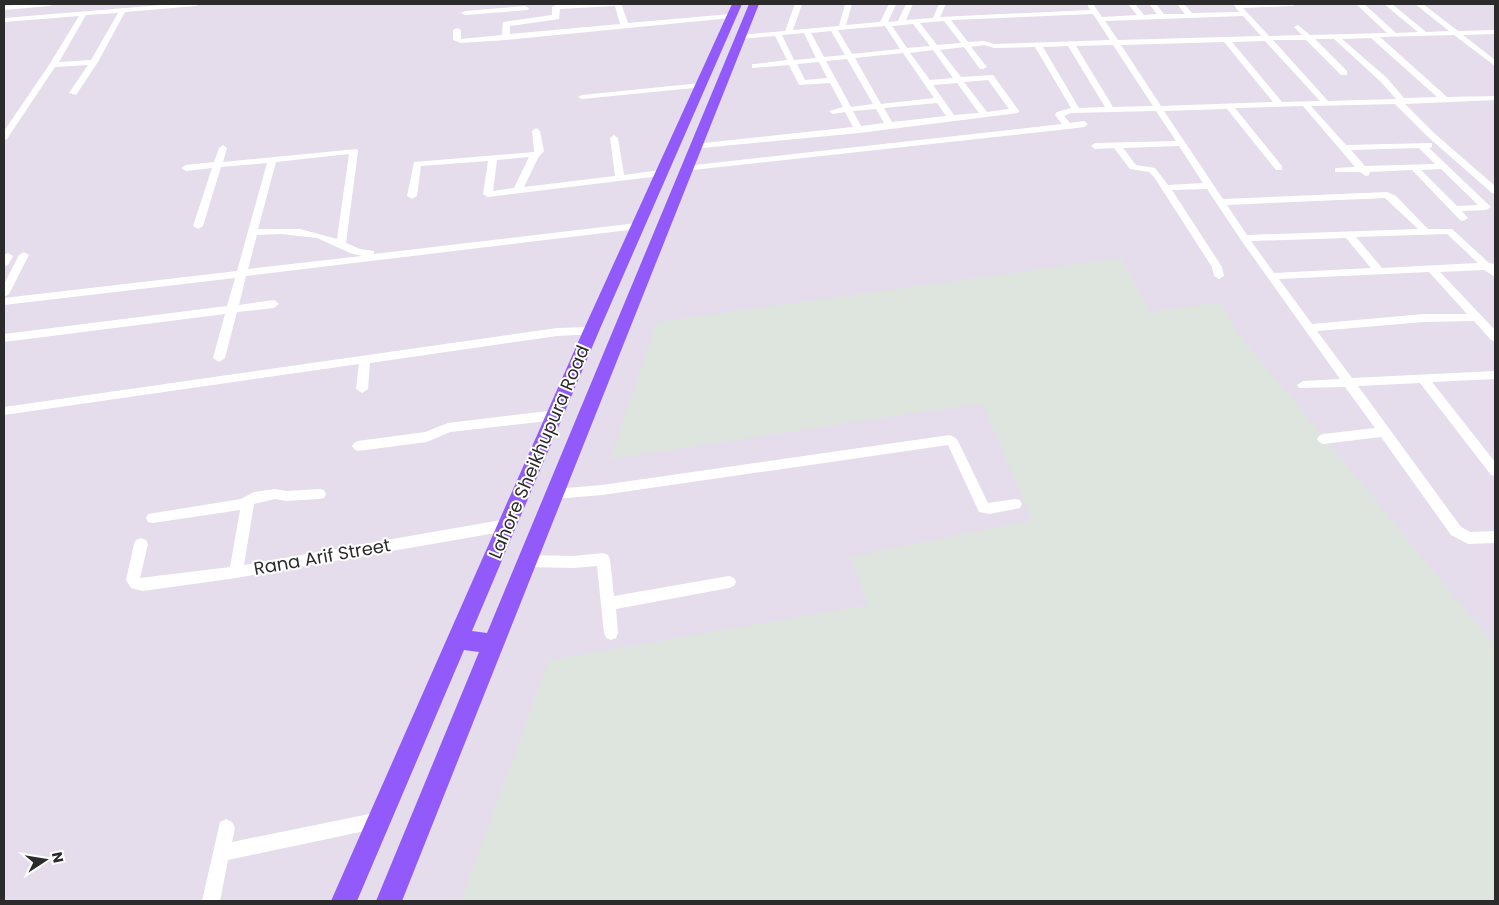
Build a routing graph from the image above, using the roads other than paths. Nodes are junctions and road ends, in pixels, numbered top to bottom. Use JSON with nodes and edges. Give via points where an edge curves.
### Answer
{"nodes":[{"id":1,"x":50,"y":4,"type":"edge"},
{"id":2,"x":80,"y":4,"type":"edge"},
{"id":3,"x":196,"y":4,"type":"edge"},
{"id":4,"x":618,"y":4,"type":"edge"},
{"id":5,"x":754,"y":4,"type":"edge"},
{"id":6,"x":798,"y":4,"type":"edge"},
{"id":7,"x":848,"y":4,"type":"edge"},
{"id":8,"x":892,"y":4,"type":"edge"},
{"id":9,"x":909,"y":4,"type":"edge"},
{"id":10,"x":942,"y":4,"type":"edge"},
{"id":11,"x":1020,"y":4,"type":"edge"},
{"id":12,"x":1052,"y":4,"type":"edge"},
{"id":13,"x":1090,"y":4,"type":"edge"},
{"id":14,"x":1131,"y":4,"type":"edge"},
{"id":15,"x":1152,"y":4,"type":"edge"},
{"id":16,"x":1180,"y":4,"type":"edge"},
{"id":17,"x":1262,"y":4,"type":"edge"},
{"id":18,"x":1287,"y":4,"type":"edge"},
{"id":19,"x":1293,"y":4,"type":"edge"},
{"id":20,"x":1360,"y":4,"type":"edge"},
{"id":21,"x":1388,"y":4,"type":"edge"},
{"id":22,"x":1419,"y":4,"type":"edge"},
{"id":23,"x":32,"y":5,"type":"edge"},
{"id":24,"x":169,"y":5,"type":"edge"},
{"id":25,"x":1237,"y":5,"type":"edge"},
{"id":26,"x":143,"y":6,"type":"edge"},
{"id":27,"x":525,"y":6,"type":"edge"},
{"id":28,"x":4,"y":8,"type":"edge"},
{"id":29,"x":119,"y":8,"type":"edge"},
{"id":30,"x":734,"y":10,"type":"edge"},
{"id":31,"x":84,"y":13,"type":"junction"},
{"id":32,"x":465,"y":13,"type":"dead end"},
{"id":33,"x":73,"y":14,"type":"junction"},
{"id":34,"x":1058,"y":14,"type":"junction"},
{"id":35,"x":1246,"y":14,"type":"junction"},
{"id":36,"x":1026,"y":15,"type":"junction"},
{"id":37,"x":1190,"y":15,"type":"junction"},
{"id":38,"x":1098,"y":16,"type":"junction"},
{"id":39,"x":1162,"y":16,"type":"junction"},
{"id":40,"x":1142,"y":17,"type":"junction"},
{"id":41,"x":946,"y":18,"type":"junction"},
{"id":42,"x":21,"y":19,"type":"junction"},
{"id":43,"x":936,"y":19,"type":"junction"},
{"id":44,"x":4,"y":20,"type":"edge"},
{"id":45,"x":528,"y":20,"type":"junction"},
{"id":46,"x":915,"y":21,"type":"junction"},
{"id":47,"x":901,"y":23,"type":"junction"},
{"id":48,"x":885,"y":24,"type":"junction"},
{"id":49,"x":1298,"y":26,"type":"dead end"},
{"id":50,"x":625,"y":27,"type":"junction"},
{"id":51,"x":838,"y":28,"type":"junction"},
{"id":52,"x":458,"y":30,"type":"dead end"},
{"id":53,"x":806,"y":31,"type":"junction"},
{"id":54,"x":1493,"y":31,"type":"edge"},
{"id":55,"x":788,"y":33,"type":"junction"},
{"id":56,"x":1456,"y":33,"type":"junction"},
{"id":57,"x":778,"y":34,"type":"junction"},
{"id":58,"x":1426,"y":34,"type":"junction"},
{"id":59,"x":1374,"y":36,"type":"junction"},
{"id":60,"x":1395,"y":36,"type":"junction"},
{"id":61,"x":739,"y":37,"type":"junction"},
{"id":62,"x":1336,"y":37,"type":"junction"},
{"id":63,"x":506,"y":38,"type":"junction"},
{"id":64,"x":1267,"y":38,"type":"junction"},
{"id":65,"x":1309,"y":38,"type":"junction"},
{"id":66,"x":1226,"y":40,"type":"junction"},
{"id":67,"x":1116,"y":42,"type":"junction"},
{"id":68,"x":1070,"y":43,"type":"junction"},
{"id":69,"x":1037,"y":44,"type":"junction"},
{"id":70,"x":966,"y":45,"type":"junction"},
{"id":71,"x":935,"y":48,"type":"junction"},
{"id":72,"x":1477,"y":50,"type":"junction"},
{"id":73,"x":906,"y":51,"type":"junction"},
{"id":74,"x":1495,"y":51,"type":"edge"},
{"id":75,"x":849,"y":56,"type":"junction"},
{"id":76,"x":820,"y":59,"type":"junction"},
{"id":77,"x":94,"y":62,"type":"junction"},
{"id":78,"x":791,"y":62,"type":"junction"},
{"id":79,"x":1495,"y":64,"type":"edge"},
{"id":80,"x":54,"y":65,"type":"junction"},
{"id":81,"x":755,"y":66,"type":"dead end"},
{"id":82,"x":983,"y":67,"type":"dead end"},
{"id":83,"x":1344,"y":73,"type":"dead end"},
{"id":84,"x":833,"y":80,"type":"junction"},
{"id":85,"x":959,"y":80,"type":"junction"},
{"id":86,"x":928,"y":83,"type":"junction"},
{"id":87,"x":701,"y":84,"type":"junction"},
{"id":88,"x":73,"y":93,"type":"dead end"},
{"id":89,"x":582,"y":97,"type":"dead end"},
{"id":90,"x":1495,"y":98,"type":"edge"},
{"id":91,"x":940,"y":100,"type":"junction"},
{"id":92,"x":1445,"y":100,"type":"junction"},
{"id":93,"x":1401,"y":102,"type":"junction"},
{"id":94,"x":1305,"y":104,"type":"junction"},
{"id":95,"x":1326,"y":104,"type":"junction"},
{"id":96,"x":1280,"y":105,"type":"junction"},
{"id":97,"x":879,"y":106,"type":"junction"},
{"id":98,"x":1230,"y":106,"type":"junction"},
{"id":99,"x":1160,"y":109,"type":"junction"},
{"id":100,"x":848,"y":110,"type":"junction"},
{"id":101,"x":1111,"y":110,"type":"junction"},
{"id":102,"x":833,"y":111,"type":"dead end"},
{"id":103,"x":1077,"y":111,"type":"junction"},
{"id":104,"x":985,"y":116,"type":"junction"},
{"id":105,"x":952,"y":119,"type":"junction"},
{"id":106,"x":1084,"y":124,"type":"dead end"},
{"id":107,"x":890,"y":126,"type":"junction"},
{"id":108,"x":1068,"y":126,"type":"junction"},
{"id":109,"x":859,"y":130,"type":"junction"},
{"id":110,"x":536,"y":131,"type":"dead end"},
{"id":111,"x":4,"y":137,"type":"edge"},
{"id":112,"x":614,"y":138,"type":"dead end"},
{"id":113,"x":1182,"y":143,"type":"junction"},
{"id":114,"x":1116,"y":145,"type":"junction"},
{"id":115,"x":1095,"y":146,"type":"dead end"},
{"id":116,"x":695,"y":147,"type":"junction"},
{"id":117,"x":223,"y":148,"type":"dead end"},
{"id":118,"x":1344,"y":148,"type":"junction"},
{"id":119,"x":537,"y":154,"type":"junction"},
{"id":120,"x":493,"y":157,"type":"junction"},
{"id":121,"x":275,"y":159,"type":"junction"},
{"id":122,"x":217,"y":165,"type":"junction"},
{"id":123,"x":1443,"y":166,"type":"junction"},
{"id":124,"x":1414,"y":167,"type":"junction"},
{"id":125,"x":186,"y":168,"type":"dead end"},
{"id":126,"x":1279,"y":168,"type":"dead end"},
{"id":127,"x":686,"y":169,"type":"junction"},
{"id":128,"x":1338,"y":170,"type":"dead end"},
{"id":129,"x":660,"y":173,"type":"junction"},
{"id":130,"x":1366,"y":173,"type":"junction"},
{"id":131,"x":620,"y":178,"type":"junction"},
{"id":132,"x":1491,"y":184,"type":"edge"},
{"id":133,"x":1209,"y":186,"type":"junction"},
{"id":134,"x":1165,"y":188,"type":"junction"},
{"id":135,"x":517,"y":191,"type":"junction"},
{"id":136,"x":1495,"y":191,"type":"edge"},
{"id":137,"x":412,"y":196,"type":"dead end"},
{"id":138,"x":1220,"y":202,"type":"junction"},
{"id":139,"x":1455,"y":209,"type":"junction"},
{"id":140,"x":1463,"y":218,"type":"dead end"},
{"id":141,"x":639,"y":223,"type":"junction"},
{"id":142,"x":198,"y":226,"type":"dead end"},
{"id":143,"x":1425,"y":231,"type":"junction"},
{"id":144,"x":1348,"y":234,"type":"junction"},
{"id":145,"x":255,"y":235,"type":"junction"},
{"id":146,"x":1244,"y":238,"type":"junction"},
{"id":147,"x":341,"y":244,"type":"junction"},
{"id":148,"x":24,"y":254,"type":"dead end"},
{"id":149,"x":359,"y":260,"type":"junction"},
{"id":150,"x":1491,"y":266,"type":"edge"},
{"id":151,"x":1432,"y":269,"type":"junction"},
{"id":152,"x":1379,"y":271,"type":"junction"},
{"id":153,"x":241,"y":274,"type":"junction"},
{"id":154,"x":1495,"y":274,"type":"edge"},
{"id":155,"x":1218,"y":276,"type":"dead end"},
{"id":156,"x":1271,"y":276,"type":"junction"},
{"id":157,"x":4,"y":294,"type":"edge"},
{"id":158,"x":4,"y":302,"type":"edge"},
{"id":159,"x":274,"y":304,"type":"dead end"},
{"id":160,"x":231,"y":310,"type":"junction"},
{"id":161,"x":1478,"y":318,"type":"junction"},
{"id":162,"x":1308,"y":328,"type":"junction"},
{"id":163,"x":591,"y":331,"type":"junction"},
{"id":164,"x":1495,"y":337,"type":"edge"},
{"id":165,"x":4,"y":338,"type":"edge"},
{"id":166,"x":218,"y":358,"type":"dead end"},
{"id":167,"x":364,"y":359,"type":"junction"},
{"id":168,"x":1490,"y":376,"type":"edge"},
{"id":169,"x":1423,"y":379,"type":"junction"},
{"id":170,"x":1348,"y":382,"type":"junction"},
{"id":171,"x":1303,"y":385,"type":"dead end"},
{"id":172,"x":1495,"y":386,"type":"edge"},
{"id":173,"x":362,"y":388,"type":"dead end"},
{"id":174,"x":4,"y":411,"type":"edge"},
{"id":175,"x":556,"y":415,"type":"junction"},
{"id":176,"x":1384,"y":432,"type":"junction"},
{"id":177,"x":1323,"y":439,"type":"dead end"},
{"id":178,"x":358,"y":446,"type":"dead end"},
{"id":179,"x":1495,"y":470,"type":"edge"},
{"id":180,"x":319,"y":494,"type":"dead end"},
{"id":181,"x":554,"y":494,"type":"junction"},
{"id":182,"x":248,"y":502,"type":"junction"},
{"id":183,"x":1015,"y":504,"type":"dead end"},
{"id":184,"x":154,"y":518,"type":"dead end"},
{"id":185,"x":507,"y":525,"type":"junction"},
{"id":186,"x":1495,"y":537,"type":"edge"},
{"id":187,"x":141,"y":544,"type":"dead end"},
{"id":188,"x":527,"y":561,"type":"junction"},
{"id":189,"x":236,"y":572,"type":"junction"},
{"id":190,"x":729,"y":582,"type":"dead end"},
{"id":191,"x":608,"y":604,"type":"junction"},
{"id":192,"x":611,"y":633,"type":"dead end"},
{"id":193,"x":458,"y":639,"type":"junction"},
{"id":194,"x":492,"y":644,"type":"junction"},
{"id":195,"x":379,"y":820,"type":"junction"},
{"id":196,"x":226,"y":828,"type":"dead end"},
{"id":197,"x":221,"y":853,"type":"junction"},
{"id":198,"x":210,"y":901,"type":"edge"},
{"id":199,"x":344,"y":901,"type":"edge"},
{"id":200,"x":389,"y":901,"type":"edge"}],
"edges":[{"from":1,"to":23,"type":"street"},
{"from":2,"to":33,"type":"street"},
{"from":3,"to":24,"type":"street"},
{"from":4,"to":45,"type":"street","via":[[556,8],[556,17]]},
{"from":4,"to":50,"type":"street"},
{"from":5,"to":61,"type":"highway","name":"Lahore Sheikhupura Road"},
{"from":6,"to":55,"type":"street"},
{"from":7,"to":51,"type":"street"},
{"from":8,"to":48,"type":"street"},
{"from":9,"to":47,"type":"street"},
{"from":10,"to":43,"type":"street"},
{"from":11,"to":36,"type":"street"},
{"from":12,"to":34,"type":"street"},
{"from":13,"to":38,"type":"street"},
{"from":14,"to":40,"type":"street"},
{"from":15,"to":39,"type":"street"},
{"from":16,"to":37,"type":"street"},
{"from":17,"to":18,"type":"street"},
{"from":17,"to":25,"type":"street"},
{"from":18,"to":19,"type":"street"},
{"from":20,"to":60,"type":"street"},
{"from":21,"to":58,"type":"street"},
{"from":22,"to":56,"type":"street"},
{"from":23,"to":28,"type":"street"},
{"from":23,"to":42,"type":"street"},
{"from":24,"to":26,"type":"street"},
{"from":25,"to":35,"type":"street"},
{"from":26,"to":29,"type":"street"},
{"from":27,"to":32,"type":"street"},
{"from":27,"to":45,"type":"street"},
{"from":29,"to":31,"type":"street"},
{"from":29,"to":77,"type":"street"},
{"from":30,"to":50,"type":"street"},
{"from":30,"to":87,"type":"highway","name":"Lahore Sheikhupura Road"},
{"from":31,"to":33,"type":"street"},
{"from":31,"to":80,"type":"street"},
{"from":33,"to":42,"type":"street"},
{"from":34,"to":36,"type":"street"},
{"from":34,"to":38,"type":"street"},
{"from":35,"to":37,"type":"street","via":[[1214,12]]},
{"from":35,"to":64,"type":"street"},
{"from":36,"to":41,"type":"street"},
{"from":37,"to":39,"type":"street"},
{"from":38,"to":40,"type":"street"},
{"from":38,"to":67,"type":"street"},
{"from":39,"to":40,"type":"street"},
{"from":41,"to":43,"type":"street"},
{"from":41,"to":70,"type":"street"},
{"from":42,"to":44,"type":"street"},
{"from":43,"to":46,"type":"street"},
{"from":45,"to":63,"type":"street","via":[[506,24]]},
{"from":46,"to":47,"type":"street"},
{"from":46,"to":71,"type":"street"},
{"from":47,"to":48,"type":"street"},
{"from":48,"to":51,"type":"street"},
{"from":48,"to":73,"type":"street"},
{"from":49,"to":65,"type":"street"},
{"from":50,"to":63,"type":"street"},
{"from":51,"to":53,"type":"street"},
{"from":51,"to":75,"type":"street"},
{"from":52,"to":63,"type":"street","via":[[458,42]]},
{"from":53,"to":55,"type":"street"},
{"from":53,"to":76,"type":"street"},
{"from":54,"to":56,"type":"street"},
{"from":55,"to":57,"type":"street"},
{"from":56,"to":58,"type":"street"},
{"from":56,"to":72,"type":"street"},
{"from":57,"to":61,"type":"street"},
{"from":57,"to":78,"type":"street"},
{"from":58,"to":60,"type":"street"},
{"from":59,"to":60,"type":"street"},
{"from":59,"to":62,"type":"street"},
{"from":59,"to":92,"type":"street"},
{"from":61,"to":116,"type":"highway","name":"Lahore Sheikhupura Road"},
{"from":62,"to":65,"type":"street"},
{"from":62,"to":93,"type":"street","via":[[1380,77]]},
{"from":64,"to":65,"type":"street"},
{"from":64,"to":66,"type":"street"},
{"from":64,"to":95,"type":"street"},
{"from":65,"to":83,"type":"street"},
{"from":66,"to":67,"type":"street"},
{"from":66,"to":96,"type":"street"},
{"from":67,"to":68,"type":"street"},
{"from":67,"to":99,"type":"street"},
{"from":68,"to":69,"type":"street"},
{"from":68,"to":101,"type":"street"},
{"from":69,"to":70,"type":"street","via":[[994,46],[984,42]]},
{"from":69,"to":103,"type":"street"},
{"from":70,"to":71,"type":"street"},
{"from":70,"to":82,"type":"street"},
{"from":71,"to":73,"type":"street"},
{"from":71,"to":85,"type":"street"},
{"from":72,"to":74,"type":"street"},
{"from":72,"to":79,"type":"street"},
{"from":73,"to":75,"type":"street"},
{"from":73,"to":86,"type":"street"},
{"from":75,"to":76,"type":"street"},
{"from":75,"to":97,"type":"street"},
{"from":76,"to":78,"type":"street"},
{"from":76,"to":84,"type":"street"},
{"from":77,"to":80,"type":"street"},
{"from":77,"to":88,"type":"street"},
{"from":78,"to":81,"type":"street"},
{"from":78,"to":84,"type":"street","via":[[802,83]]},
{"from":80,"to":111,"type":"street"},
{"from":84,"to":100,"type":"street"},
{"from":85,"to":86,"type":"street"},
{"from":85,"to":104,"type":"street"},
{"from":85,"to":104,"type":"street","via":[[990,78],[1016,111]]},
{"from":86,"to":91,"type":"street"},
{"from":87,"to":89,"type":"street"},
{"from":87,"to":129,"type":"highway","name":"Lahore Sheikhupura Road"},
{"from":90,"to":92,"type":"street"},
{"from":91,"to":97,"type":"street"},
{"from":91,"to":105,"type":"street"},
{"from":92,"to":93,"type":"street"},
{"from":93,"to":95,"type":"street"},
{"from":93,"to":132,"type":"street","via":[[1431,135]]},
{"from":94,"to":95,"type":"street"},
{"from":94,"to":96,"type":"street"},
{"from":94,"to":118,"type":"street"},
{"from":96,"to":98,"type":"street"},
{"from":97,"to":100,"type":"street"},
{"from":97,"to":107,"type":"street"},
{"from":98,"to":99,"type":"street"},
{"from":98,"to":126,"type":"street"},
{"from":99,"to":101,"type":"street"},
{"from":99,"to":113,"type":"street"},
{"from":100,"to":102,"type":"street"},
{"from":100,"to":109,"type":"street"},
{"from":101,"to":103,"type":"street"},
{"from":103,"to":108,"type":"street","via":[[1059,114]]},
{"from":104,"to":105,"type":"street"},
{"from":105,"to":107,"type":"street"},
{"from":106,"to":108,"type":"street"},
{"from":107,"to":109,"type":"street"},
{"from":108,"to":127,"type":"street"},
{"from":109,"to":116,"type":"street"},
{"from":110,"to":119,"type":"street","via":[[540,150]]},
{"from":112,"to":131,"type":"street"},
{"from":113,"to":114,"type":"street"},
{"from":113,"to":133,"type":"street"},
{"from":114,"to":115,"type":"street"},
{"from":114,"to":134,"type":"street","via":[[1129,164],[1154,172]]},
{"from":116,"to":127,"type":"highway","name":"Lahore Sheikhupura Road"},
{"from":117,"to":122,"type":"street"},
{"from":118,"to":123,"type":"street","via":[[1426,145]]},
{"from":118,"to":130,"type":"street"},
{"from":119,"to":120,"type":"street"},
{"from":119,"to":135,"type":"street"},
{"from":120,"to":135,"type":"street","via":[[487,194]]},
{"from":120,"to":137,"type":"street","via":[[416,164]]},
{"from":121,"to":122,"type":"street"},
{"from":121,"to":145,"type":"street"},
{"from":121,"to":147,"type":"street","via":[[355,152]]},
{"from":122,"to":125,"type":"street"},
{"from":122,"to":142,"type":"street"},
{"from":123,"to":124,"type":"street"},
{"from":123,"to":139,"type":"street","via":[[1486,207]]},
{"from":124,"to":130,"type":"street"},
{"from":124,"to":139,"type":"street"},
{"from":127,"to":181,"type":"highway","name":"Lahore Sheikhupura Road"},
{"from":128,"to":130,"type":"street"},
{"from":129,"to":131,"type":"street"},
{"from":129,"to":141,"type":"highway","name":"Lahore Sheikhupura Road"},
{"from":131,"to":135,"type":"street"},
{"from":132,"to":136,"type":"street"},
{"from":133,"to":134,"type":"street"},
{"from":133,"to":138,"type":"street"},
{"from":134,"to":155,"type":"street","via":[[1216,267]]},
{"from":138,"to":143,"type":"street","via":[[1387,195]]},
{"from":138,"to":146,"type":"street"},
{"from":139,"to":140,"type":"street"},
{"from":141,"to":147,"type":"street","via":[[370,253],[355,252]]},
{"from":141,"to":149,"type":"street"},
{"from":141,"to":163,"type":"highway","name":"Lahore Sheikhupura Road"},
{"from":143,"to":144,"type":"street"},
{"from":143,"to":150,"type":"street","via":[[1452,232]]},
{"from":144,"to":146,"type":"street"},
{"from":144,"to":152,"type":"street"},
{"from":145,"to":147,"type":"street","via":[[279,230],[301,232]]},
{"from":145,"to":149,"type":"street","via":[[305,239]]},
{"from":145,"to":153,"type":"street"},
{"from":146,"to":156,"type":"street"},
{"from":148,"to":157,"type":"street"},
{"from":149,"to":153,"type":"street"},
{"from":150,"to":151,"type":"street"},
{"from":150,"to":154,"type":"street"},
{"from":151,"to":152,"type":"street"},
{"from":151,"to":161,"type":"street"},
{"from":152,"to":156,"type":"street"},
{"from":153,"to":158,"type":"street"},
{"from":153,"to":160,"type":"street"},
{"from":156,"to":162,"type":"street"},
{"from":159,"to":160,"type":"street"},
{"from":160,"to":165,"type":"street"},
{"from":160,"to":166,"type":"street"},
{"from":161,"to":162,"type":"street","via":[[1424,318]]},
{"from":161,"to":164,"type":"street"},
{"from":162,"to":170,"type":"street"},
{"from":163,"to":167,"type":"street","via":[[557,332]]},
{"from":163,"to":175,"type":"highway","name":"Lahore Sheikhupura Road"},
{"from":167,"to":173,"type":"street"},
{"from":167,"to":174,"type":"street"},
{"from":168,"to":169,"type":"street"},
{"from":168,"to":172,"type":"street"},
{"from":169,"to":170,"type":"street"},
{"from":169,"to":179,"type":"street"},
{"from":170,"to":171,"type":"street"},
{"from":170,"to":176,"type":"street"},
{"from":175,"to":178,"type":"street","via":[[448,428],[427,437]]},
{"from":175,"to":185,"type":"highway","name":"Lahore Sheikhupura Road"},
{"from":176,"to":177,"type":"street"},
{"from":176,"to":186,"type":"street","via":[[1458,533],[1472,538]]},
{"from":180,"to":182,"type":"street","via":[[275,494],[254,497]]},
{"from":181,"to":183,"type":"street","via":[[602,490],[950,440],[954,442],[984,508]]},
{"from":181,"to":188,"type":"highway","name":"Lahore Sheikhupura Road"},
{"from":182,"to":184,"type":"street"},
{"from":182,"to":189,"type":"street"},
{"from":185,"to":189,"type":"street","name":"Rana Arif Street"},
{"from":185,"to":193,"type":"highway","name":"Lahore Sheikhupura Road"},
{"from":187,"to":189,"type":"street","name":"Rana Arif Street","via":[[133,580],[136,584]]},
{"from":188,"to":191,"type":"street","via":[[602,559]]},
{"from":188,"to":194,"type":"highway","name":"Lahore Sheikhupura Road"},
{"from":190,"to":191,"type":"street"},
{"from":191,"to":192,"type":"street"},
{"from":193,"to":194,"type":"highway"},
{"from":193,"to":195,"type":"highway","name":"Lahore Sheikhupura Road"},
{"from":194,"to":200,"type":"highway","name":"Lahore Sheikhupura Road"},
{"from":195,"to":197,"type":"street"},
{"from":195,"to":199,"type":"highway","name":"Lahore Sheikhupura Road"},
{"from":196,"to":197,"type":"street"},
{"from":197,"to":198,"type":"street"}]}
